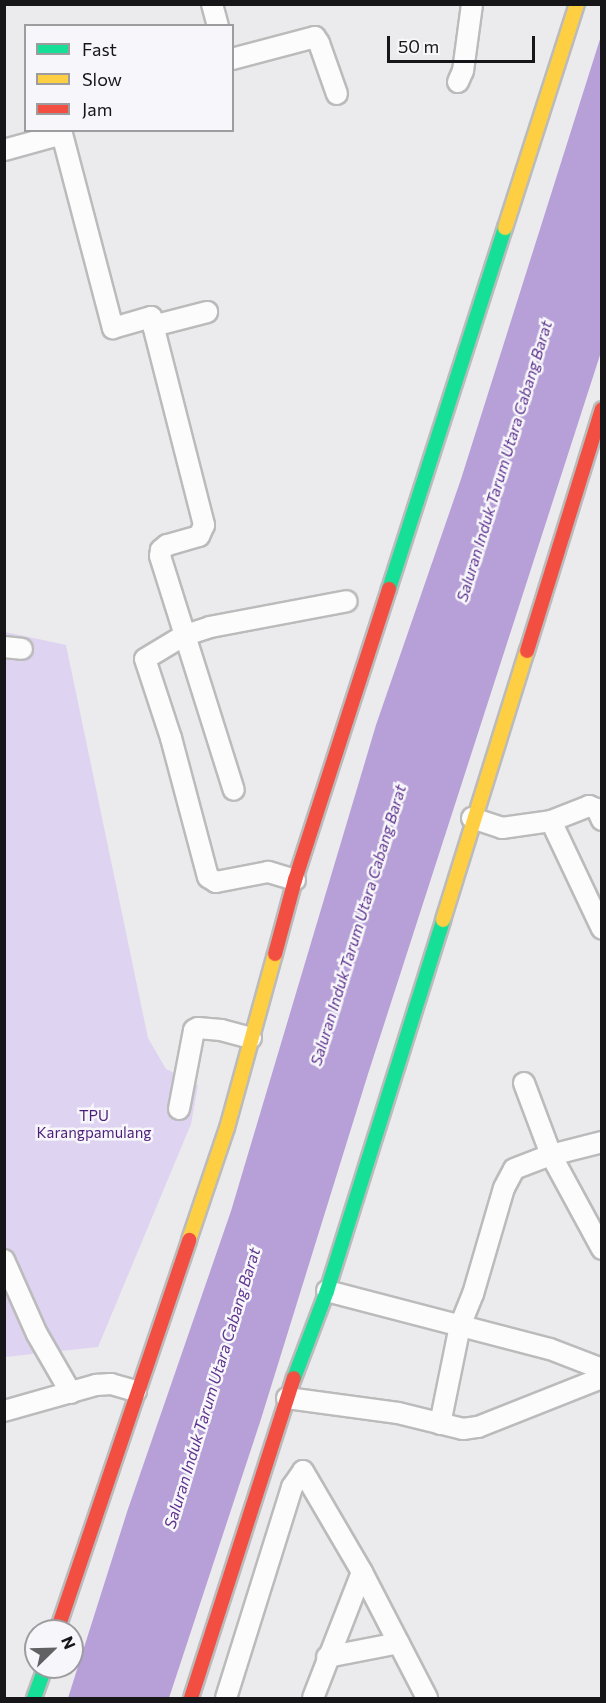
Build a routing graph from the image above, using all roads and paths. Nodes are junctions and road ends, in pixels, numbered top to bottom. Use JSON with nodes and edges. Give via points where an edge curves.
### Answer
{"nodes":[{"id":1,"x":212,"y":4,"type":"edge"},
{"id":2,"x":472,"y":4,"type":"edge"},
{"id":3,"x":577,"y":4,"type":"edge"},
{"id":4,"x":217,"y":24,"type":"edge"},
{"id":5,"x":234,"y":57,"type":"edge"},
{"id":6,"x":458,"y":82,"type":"dead end"},
{"id":7,"x":337,"y":94,"type":"dead end"},
{"id":8,"x":68,"y":132,"type":"edge"},
{"id":9,"x":4,"y":150,"type":"edge"},
{"id":10,"x":207,"y":312,"type":"dead end"},
{"id":11,"x":153,"y":326,"type":"junction"},
{"id":12,"x":602,"y":409,"type":"edge"},
{"id":13,"x":347,"y":601,"type":"dead end"},
{"id":14,"x":183,"y":636,"type":"junction"},
{"id":15,"x":234,"y":790,"type":"dead end"},
{"id":16,"x":472,"y":819,"type":"junction"},
{"id":17,"x":602,"y":820,"type":"edge"},
{"id":18,"x":551,"y":821,"type":"junction"},
{"id":19,"x":295,"y":880,"type":"junction"},
{"id":20,"x":602,"y":929,"type":"edge"},
{"id":21,"x":251,"y":1038,"type":"junction"},
{"id":22,"x":524,"y":1083,"type":"dead end"},
{"id":23,"x":179,"y":1109,"type":"dead end"},
{"id":24,"x":602,"y":1142,"type":"edge"},
{"id":25,"x":551,"y":1155,"type":"junction"},
{"id":26,"x":593,"y":1208,"type":"edge"},
{"id":27,"x":602,"y":1249,"type":"edge"},
{"id":28,"x":4,"y":1260,"type":"edge"},
{"id":29,"x":327,"y":1291,"type":"junction"},
{"id":30,"x":460,"y":1326,"type":"junction"},
{"id":31,"x":602,"y":1369,"type":"edge"},
{"id":32,"x":602,"y":1378,"type":"edge"},
{"id":33,"x":136,"y":1391,"type":"junction"},
{"id":34,"x":71,"y":1393,"type":"junction"},
{"id":35,"x":287,"y":1398,"type":"junction"},
{"id":36,"x":4,"y":1411,"type":"edge"},
{"id":37,"x":440,"y":1424,"type":"junction"},
{"id":38,"x":362,"y":1572,"type":"junction"},
{"id":39,"x":61,"y":1619,"type":"edge"},
{"id":40,"x":399,"y":1643,"type":"junction"},
{"id":41,"x":327,"y":1657,"type":"junction"},
{"id":42,"x":41,"y":1679,"type":"edge"},
{"id":43,"x":34,"y":1698,"type":"edge"},
{"id":44,"x":191,"y":1698,"type":"edge"},
{"id":45,"x":226,"y":1698,"type":"edge"},
{"id":46,"x":313,"y":1698,"type":"edge"},
{"id":47,"x":427,"y":1698,"type":"edge"}],
"edges":[{"from":1,"to":4,"type":"street"},
{"from":2,"to":6,"type":"street","via":[[464,71]]},
{"from":3,"to":19,"type":"street"},
{"from":5,"to":7,"type":"street","via":[[315,37]]},
{"from":8,"to":9,"type":"street"},
{"from":8,"to":11,"type":"street","via":[[113,328],[151,318]]},
{"from":10,"to":11,"type":"street"},
{"from":11,"to":14,"type":"street","via":[[204,525],[199,536],[161,550]]},
{"from":12,"to":16,"type":"street"},
{"from":13,"to":14,"type":"street","via":[[245,619]]},
{"from":14,"to":15,"type":"street"},
{"from":14,"to":19,"type":"street","via":[[152,653],[145,663],[171,738],[202,866],[216,882],[267,873]]},
{"from":16,"to":18,"type":"street","via":[[502,828]]},
{"from":16,"to":29,"type":"street"},
{"from":17,"to":18,"type":"street","via":[[597,809],[590,806]]},
{"from":18,"to":20,"type":"street"},
{"from":19,"to":21,"type":"street"},
{"from":21,"to":23,"type":"street","via":[[221,1030],[194,1030]]},
{"from":21,"to":33,"type":"street","via":[[227,1128]]},
{"from":22,"to":25,"type":"street"},
{"from":24,"to":25,"type":"street"},
{"from":25,"to":26,"type":"street"},
{"from":25,"to":30,"type":"street","via":[[514,1169],[508,1179]]},
{"from":26,"to":27,"type":"street"},
{"from":28,"to":34,"type":"street","via":[[37,1334]]},
{"from":29,"to":30,"type":"street"},
{"from":29,"to":35,"type":"street"},
{"from":30,"to":31,"type":"street","via":[[550,1348]]},
{"from":30,"to":37,"type":"street"},
{"from":32,"to":37,"type":"street","via":[[478,1427]]},
{"from":33,"to":34,"type":"street","via":[[111,1384]]},
{"from":33,"to":39,"type":"street"},
{"from":34,"to":36,"type":"street"},
{"from":35,"to":37,"type":"street","via":[[398,1413]]},
{"from":35,"to":44,"type":"street"},
{"from":38,"to":40,"type":"street"},
{"from":38,"to":41,"type":"street"},
{"from":38,"to":45,"type":"street","via":[[303,1471],[292,1487]]},
{"from":40,"to":41,"type":"street"},
{"from":40,"to":47,"type":"street"},
{"from":41,"to":46,"type":"street"},
{"from":42,"to":43,"type":"street"}]}
